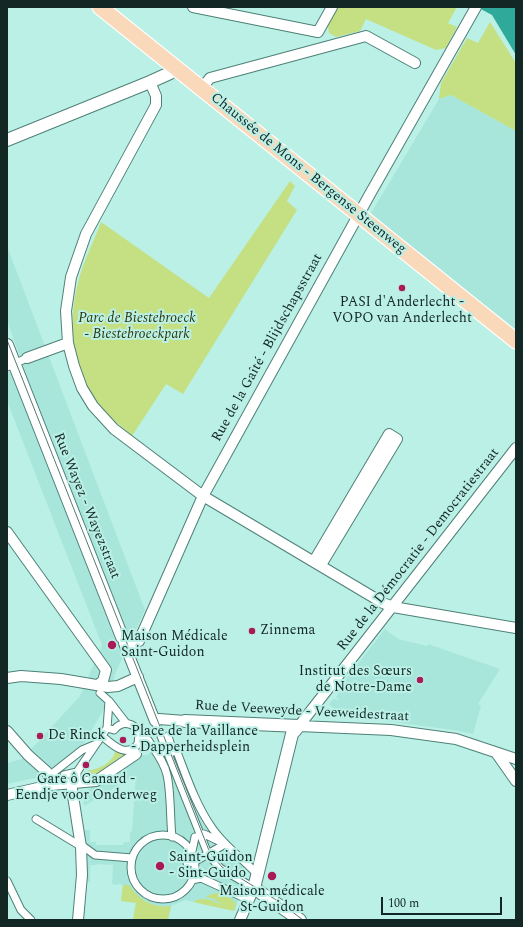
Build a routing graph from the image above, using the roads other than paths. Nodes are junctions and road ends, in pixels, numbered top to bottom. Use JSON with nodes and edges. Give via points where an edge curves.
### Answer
{"nodes":[{"id":1,"x":100,"y":7,"type":"edge"},
{"id":2,"x":193,"y":7,"type":"edge"},
{"id":3,"x":476,"y":7,"type":"edge"},
{"id":4,"x":328,"y":8,"type":"edge"},
{"id":5,"x":318,"y":32,"type":"junction"},
{"id":6,"x":326,"y":47,"type":"junction"},
{"id":7,"x":415,"y":63,"type":"dead end"},
{"id":8,"x":176,"y":67,"type":"junction"},
{"id":9,"x":150,"y":82,"type":"junction"},
{"id":10,"x":202,"y":88,"type":"junction"},
{"id":11,"x":7,"y":140,"type":"edge"},
{"id":12,"x":358,"y":215,"type":"junction"},
{"id":13,"x":516,"y":341,"type":"edge"},
{"id":14,"x":68,"y":343,"type":"junction"},
{"id":15,"x":7,"y":346,"type":"edge"},
{"id":16,"x":27,"y":358,"type":"joint"},
{"id":17,"x":11,"y":365,"type":"edge"},
{"id":18,"x":516,"y":448,"type":"edge"},
{"id":19,"x":203,"y":496,"type":"junction"},
{"id":20,"x":7,"y":532,"type":"edge"},
{"id":21,"x":318,"y":563,"type":"junction"},
{"id":22,"x":393,"y":607,"type":"junction"},
{"id":23,"x":516,"y":628,"type":"edge"},
{"id":24,"x":124,"y":642,"type":"junction"},
{"id":25,"x":138,"y":677,"type":"junction"},
{"id":26,"x":7,"y":678,"type":"edge"},
{"id":27,"x":99,"y":689,"type":"junction"},
{"id":28,"x":108,"y":701,"type":"junction"},
{"id":29,"x":155,"y":721,"type":"junction"},
{"id":30,"x":185,"y":721,"type":"joint"},
{"id":31,"x":126,"y":723,"type":"junction"},
{"id":32,"x":299,"y":726,"type":"junction"},
{"id":33,"x":107,"y":728,"type":"junction"},
{"id":34,"x":7,"y":731,"type":"edge"},
{"id":35,"x":102,"y":736,"type":"junction"},
{"id":36,"x":168,"y":736,"type":"dead end"},
{"id":37,"x":140,"y":737,"type":"junction"},
{"id":38,"x":96,"y":744,"type":"junction"},
{"id":39,"x":169,"y":750,"type":"junction"},
{"id":40,"x":136,"y":754,"type":"dead end"},
{"id":41,"x":158,"y":754,"type":"junction"},
{"id":42,"x":497,"y":754,"type":"junction"},
{"id":43,"x":516,"y":759,"type":"edge"},
{"id":44,"x":77,"y":772,"type":"junction"},
{"id":45,"x":181,"y":775,"type":"dead end"},
{"id":46,"x":52,"y":777,"type":"junction"},
{"id":47,"x":69,"y":780,"type":"junction"},
{"id":48,"x":516,"y":781,"type":"edge"},
{"id":49,"x":7,"y":796,"type":"edge"},
{"id":50,"x":34,"y":818,"type":"dead end"},
{"id":51,"x":172,"y":836,"type":"junction"},
{"id":52,"x":195,"y":837,"type":"dead end"},
{"id":53,"x":77,"y":844,"type":"dead end"},
{"id":54,"x":225,"y":844,"type":"junction"},
{"id":55,"x":84,"y":847,"type":"dead end"},
{"id":56,"x":210,"y":853,"type":"junction"},
{"id":57,"x":192,"y":854,"type":"junction"},
{"id":58,"x":132,"y":858,"type":"junction"},
{"id":59,"x":194,"y":862,"type":"junction"},
{"id":60,"x":253,"y":870,"type":"dead end"},
{"id":61,"x":192,"y":880,"type":"junction"},
{"id":62,"x":7,"y":881,"type":"edge"},
{"id":63,"x":254,"y":888,"type":"junction"},
{"id":64,"x":249,"y":900,"type":"junction"},
{"id":65,"x":31,"y":920,"type":"edge"},
{"id":66,"x":78,"y":920,"type":"edge"},
{"id":67,"x":240,"y":920,"type":"edge"},
{"id":68,"x":300,"y":920,"type":"edge"}],
"edges":[{"from":1,"to":8,"type":"main road","name":"Chaussée de Mons - Bergense Steenweg"},
{"from":2,"to":5,"type":"street"},
{"from":3,"to":12,"type":"street","name":"Rue de la Gaîté - Blijdschapsstraat"},
{"from":4,"to":5,"type":"street"},
{"from":5,"to":6,"type":"street"},
{"from":6,"to":7,"type":"street","via":[[366,36]]},
{"from":6,"to":10,"type":"street","via":[[210,78]]},
{"from":8,"to":9,"type":"street","via":[[170,73]]},
{"from":8,"to":10,"type":"main road","name":"Chaussée de Mons - Bergense Steenweg"},
{"from":9,"to":11,"type":"street"},
{"from":9,"to":14,"type":"street","via":[[156,96],[156,105],[86,234],[76,261],[67,297]]},
{"from":10,"to":12,"type":"main road","name":"Chaussée de Mons - Bergense Steenweg"},
{"from":12,"to":13,"type":"main road","name":"Chaussée de Mons - Bergense Steenweg"},
{"from":12,"to":19,"type":"street","name":"Rue de la Gaîté - Blijdschapsstraat"},
{"from":14,"to":16,"type":"street"},
{"from":14,"to":19,"type":"street","via":[[82,388],[99,414],[127,440]]},
{"from":15,"to":17,"type":"street","name":"Rue Wayez - Wayezstraat"},
{"from":16,"to":17,"type":"street"},
{"from":17,"to":24,"type":"street","name":"Rue Wayez - Wayezstraat"},
{"from":18,"to":22,"type":"street","name":"Rue de la Démocratie - Democratiestraat"},
{"from":19,"to":21,"type":"street","via":[[307,559]]},
{"from":19,"to":24,"type":"street","name":"Rue de la Gaîté - Blijdschapsstraat","via":[[139,641]]},
{"from":20,"to":27,"type":"street","via":[[106,670]]},
{"from":21,"to":21,"type":"street","via":[[397,439],[389,434]]},
{"from":21,"to":22,"type":"street"},
{"from":22,"to":23,"type":"street"},
{"from":22,"to":32,"type":"street","name":"Rue de la Démocratie - Democratiestraat"},
{"from":24,"to":25,"type":"street","name":"Rue Wayez - Wayezstraat"},
{"from":25,"to":27,"type":"street","via":[[118,686]]},
{"from":25,"to":29,"type":"street"},
{"from":26,"to":27,"type":"street","via":[[21,676],[61,679]]},
{"from":27,"to":28,"type":"street"},
{"from":28,"to":31,"type":"street"},
{"from":28,"to":33,"type":"street"},
{"from":29,"to":30,"type":"street","name":"Rue de Veeweyde - Veeweidestraat"},
{"from":29,"to":39,"type":"street"},
{"from":30,"to":32,"type":"street","name":"Rue de Veeweyde - Veeweidestraat"},
{"from":31,"to":33,"type":"street","via":[[114,730]]},
{"from":31,"to":37,"type":"street","via":[[136,728]]},
{"from":32,"to":42,"type":"street","name":"Rue de Veeweyde - Veeweidestraat","via":[[398,731],[456,739]]},
{"from":32,"to":63,"type":"street","via":[[292,734]]},
{"from":33,"to":35,"type":"street"},
{"from":34,"to":46,"type":"street"},
{"from":35,"to":37,"type":"street","via":[[119,749],[126,751],[136,747]]},
{"from":35,"to":38,"type":"street"},
{"from":36,"to":39,"type":"street"},
{"from":37,"to":41,"type":"street","via":[[148,740]]},
{"from":38,"to":44,"type":"street"},
{"from":38,"to":46,"type":"street","via":[[82,750]]},
{"from":39,"to":41,"type":"street"},
{"from":39,"to":45,"type":"street"},
{"from":39,"to":54,"type":"street","via":[[177,752],[199,806]]},
{"from":39,"to":56,"type":"street"},
{"from":40,"to":47,"type":"street","via":[[96,781]]},
{"from":41,"to":51,"type":"street","via":[[170,777]]},
{"from":42,"to":43,"type":"street","name":"Rue de Veeweyde - Veeweidestraat"},
{"from":42,"to":48,"type":"street"},
{"from":44,"to":47,"type":"street"},
{"from":44,"to":47,"type":"street"},
{"from":46,"to":47,"type":"street"},
{"from":46,"to":47,"type":"street"},
{"from":46,"to":49,"type":"street"},
{"from":47,"to":66,"type":"street","via":[[79,832],[82,875]]},
{"from":50,"to":53,"type":"street"},
{"from":51,"to":57,"type":"street","via":[[184,843]]},
{"from":51,"to":58,"type":"street","via":[[156,836],[146,840],[137,848]]},
{"from":52,"to":57,"type":"street"},
{"from":54,"to":56,"type":"street"},
{"from":54,"to":56,"type":"street","via":[[204,834]]},
{"from":54,"to":60,"type":"street"},
{"from":55,"to":58,"type":"street","via":[[95,855]]},
{"from":56,"to":59,"type":"street"},
{"from":56,"to":63,"type":"street","via":[[220,868]]},
{"from":57,"to":59,"type":"street"},
{"from":58,"to":61,"type":"street","via":[[133,878],[139,889],[149,896],[162,900],[174,897],[185,891]]},
{"from":59,"to":61,"type":"street"},
{"from":61,"to":64,"type":"street","via":[[201,878]]},
{"from":62,"to":65,"type":"street","via":[[21,910]]},
{"from":63,"to":64,"type":"street"},
{"from":63,"to":68,"type":"street"},
{"from":64,"to":67,"type":"street"}]}
